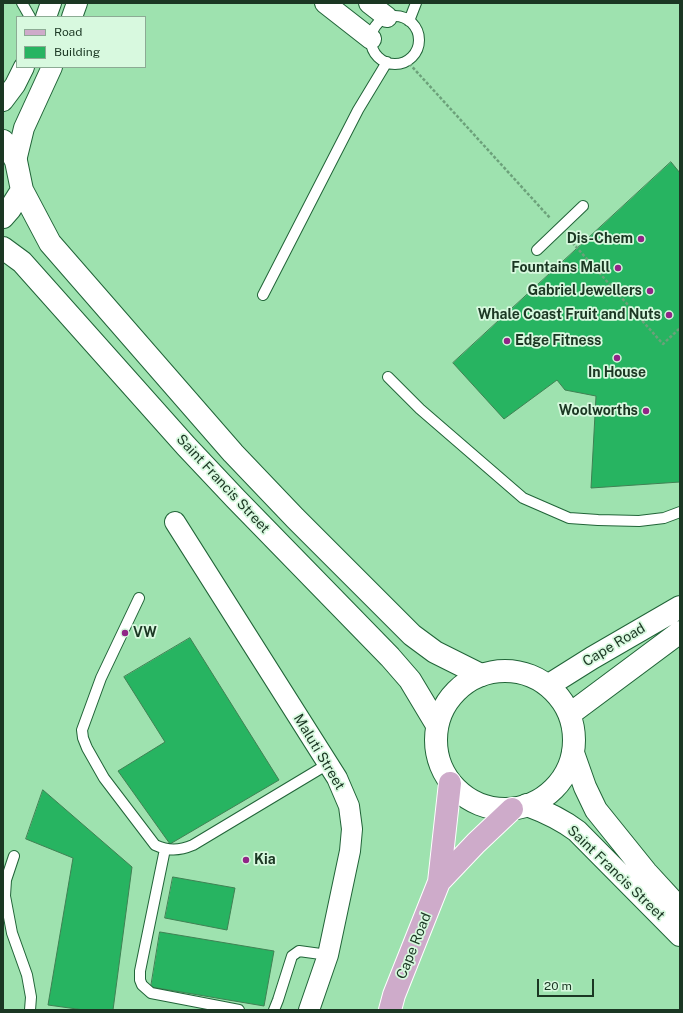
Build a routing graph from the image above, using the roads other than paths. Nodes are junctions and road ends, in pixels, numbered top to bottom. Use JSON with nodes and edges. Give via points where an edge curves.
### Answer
{"nodes":[{"id":1,"x":22,"y":3,"type":"edge"},
{"id":2,"x":51,"y":3,"type":"edge"},
{"id":3,"x":77,"y":3,"type":"edge"},
{"id":4,"x":325,"y":3,"type":"edge"},
{"id":5,"x":369,"y":3,"type":"edge"},
{"id":6,"x":416,"y":3,"type":"edge"},
{"id":7,"x":29,"y":16,"type":"edge"},
{"id":8,"x":46,"y":16,"type":"edge"},
{"id":9,"x":72,"y":16,"type":"edge"},
{"id":10,"x":387,"y":17,"type":"junction"},
{"id":11,"x":409,"y":21,"type":"junction"},
{"id":12,"x":371,"y":39,"type":"junction"},
{"id":13,"x":387,"y":62,"type":"junction"},
{"id":14,"x":24,"y":68,"type":"edge"},
{"id":15,"x":52,"y":68,"type":"edge"},
{"id":16,"x":3,"y":101,"type":"edge"},
{"id":17,"x":3,"y":141,"type":"edge"},
{"id":18,"x":16,"y":162,"type":"junction"},
{"id":19,"x":22,"y":190,"type":"junction"},
{"id":20,"x":583,"y":206,"type":"dead end"},
{"id":21,"x":3,"y":217,"type":"edge"},
{"id":22,"x":3,"y":248,"type":"edge"},
{"id":23,"x":537,"y":250,"type":"dead end"},
{"id":24,"x":263,"y":295,"type":"dead end"},
{"id":25,"x":388,"y":377,"type":"dead end"},
{"id":26,"x":680,"y":512,"type":"edge"},
{"id":27,"x":175,"y":522,"type":"dead end"},
{"id":28,"x":139,"y":598,"type":"dead end"},
{"id":29,"x":680,"y":607,"type":"edge"},
{"id":30,"x":680,"y":632,"type":"edge"},
{"id":31,"x":481,"y":675,"type":"junction"},
{"id":32,"x":549,"y":685,"type":"junction"},
{"id":33,"x":570,"y":714,"type":"junction"},
{"id":34,"x":437,"y":725,"type":"junction"},
{"id":35,"x":573,"y":753,"type":"junction"},
{"id":36,"x":328,"y":764,"type":"junction"},
{"id":37,"x":450,"y":783,"type":"junction"},
{"id":38,"x":520,"y":807,"type":"junction"},
{"id":39,"x":165,"y":849,"type":"junction"},
{"id":40,"x":14,"y":856,"type":"dead end"},
{"id":41,"x":439,"y":882,"type":"junction"},
{"id":42,"x":680,"y":908,"type":"edge"},
{"id":43,"x":680,"y":935,"type":"edge"},
{"id":44,"x":328,"y":955,"type":"junction"},
{"id":45,"x":30,"y":1010,"type":"edge"},
{"id":46,"x":239,"y":1010,"type":"edge"},
{"id":47,"x":274,"y":1010,"type":"edge"},
{"id":48,"x":309,"y":1010,"type":"edge"},
{"id":49,"x":390,"y":1010,"type":"edge"}],
"edges":[{"from":1,"to":7,"type":"lane"},
{"from":2,"to":8,"type":"street"},
{"from":3,"to":9,"type":"street"},
{"from":4,"to":12,"type":"street"},
{"from":5,"to":10,"type":"street"},
{"from":6,"to":11,"type":"lane"},
{"from":10,"to":11,"type":"lane","via":[[402,17]]},
{"from":10,"to":12,"type":"lane","via":[[375,27]]},
{"from":11,"to":13,"type":"lane","via":[[418,33],[417,49],[406,60],[399,63]]},
{"from":12,"to":13,"type":"lane","via":[[373,50]]},
{"from":13,"to":24,"type":"lane","via":[[358,110]]},
{"from":14,"to":16,"type":"street"},
{"from":15,"to":18,"type":"street","via":[[24,128]]},
{"from":17,"to":18,"type":"street"},
{"from":18,"to":19,"type":"street"},
{"from":19,"to":21,"type":"street"},
{"from":19,"to":31,"type":"street","via":[[50,243],[295,518],[412,635],[435,652]]},
{"from":20,"to":23,"type":"lane"},
{"from":22,"to":34,"type":"street","name":"Saint Francis Street","via":[[22,262],[197,458],[390,657],[410,680]]},
{"from":25,"to":26,"type":"lane","via":[[420,409],[523,498],[569,518],[639,521],[664,518]]},
{"from":27,"to":36,"type":"street","name":"Maluti Street"},
{"from":28,"to":39,"type":"lane","via":[[101,678],[82,730],[87,748],[104,778],[155,845]]},
{"from":29,"to":32,"type":"street","name":"Cape Road"},
{"from":30,"to":33,"type":"street","name":"Cape Road"},
{"from":31,"to":32,"type":"street","name":"Cape Road","via":[[499,671],[522,673],[534,676]]},
{"from":31,"to":34,"type":"street","name":"Cape Road","via":[[457,688]]},
{"from":32,"to":33,"type":"street","name":"Cape Road"},
{"from":33,"to":35,"type":"street","name":"Cape Road","via":[[574,733]]},
{"from":34,"to":37,"type":"street","name":"Cape Road","via":[[436,745],[440,765]]},
{"from":35,"to":38,"type":"street","name":"Cape Road","via":[[567,771],[556,788],[540,800]]},
{"from":35,"to":42,"type":"street","name":"Saint Francis Street","via":[[596,810],[646,872]]},
{"from":36,"to":39,"type":"lane","via":[[193,845],[185,849]]},
{"from":36,"to":44,"type":"street","name":"Maluti Street","via":[[349,806],[352,829],[350,851]]},
{"from":37,"to":38,"type":"street","name":"Cape Road","via":[[465,797],[482,806],[502,810]]},
{"from":37,"to":41,"type":"main road","name":"Cape Road"},
{"from":38,"to":41,"type":"main road","name":"Cape Road","via":[[476,843]]},
{"from":38,"to":43,"type":"street","name":"Saint Francis Street","via":[[548,813],[577,831]]},
{"from":39,"to":46,"type":"lane","via":[[142,955],[142,985],[151,993]]},
{"from":40,"to":45,"type":"lane","via":[[6,880],[5,896],[12,933],[27,975],[31,997]]},
{"from":41,"to":49,"type":"main road","name":"Cape Road"},
{"from":44,"to":47,"type":"lane","via":[[299,951],[292,956]]},
{"from":44,"to":48,"type":"street","name":"Maluti Street"}]}
